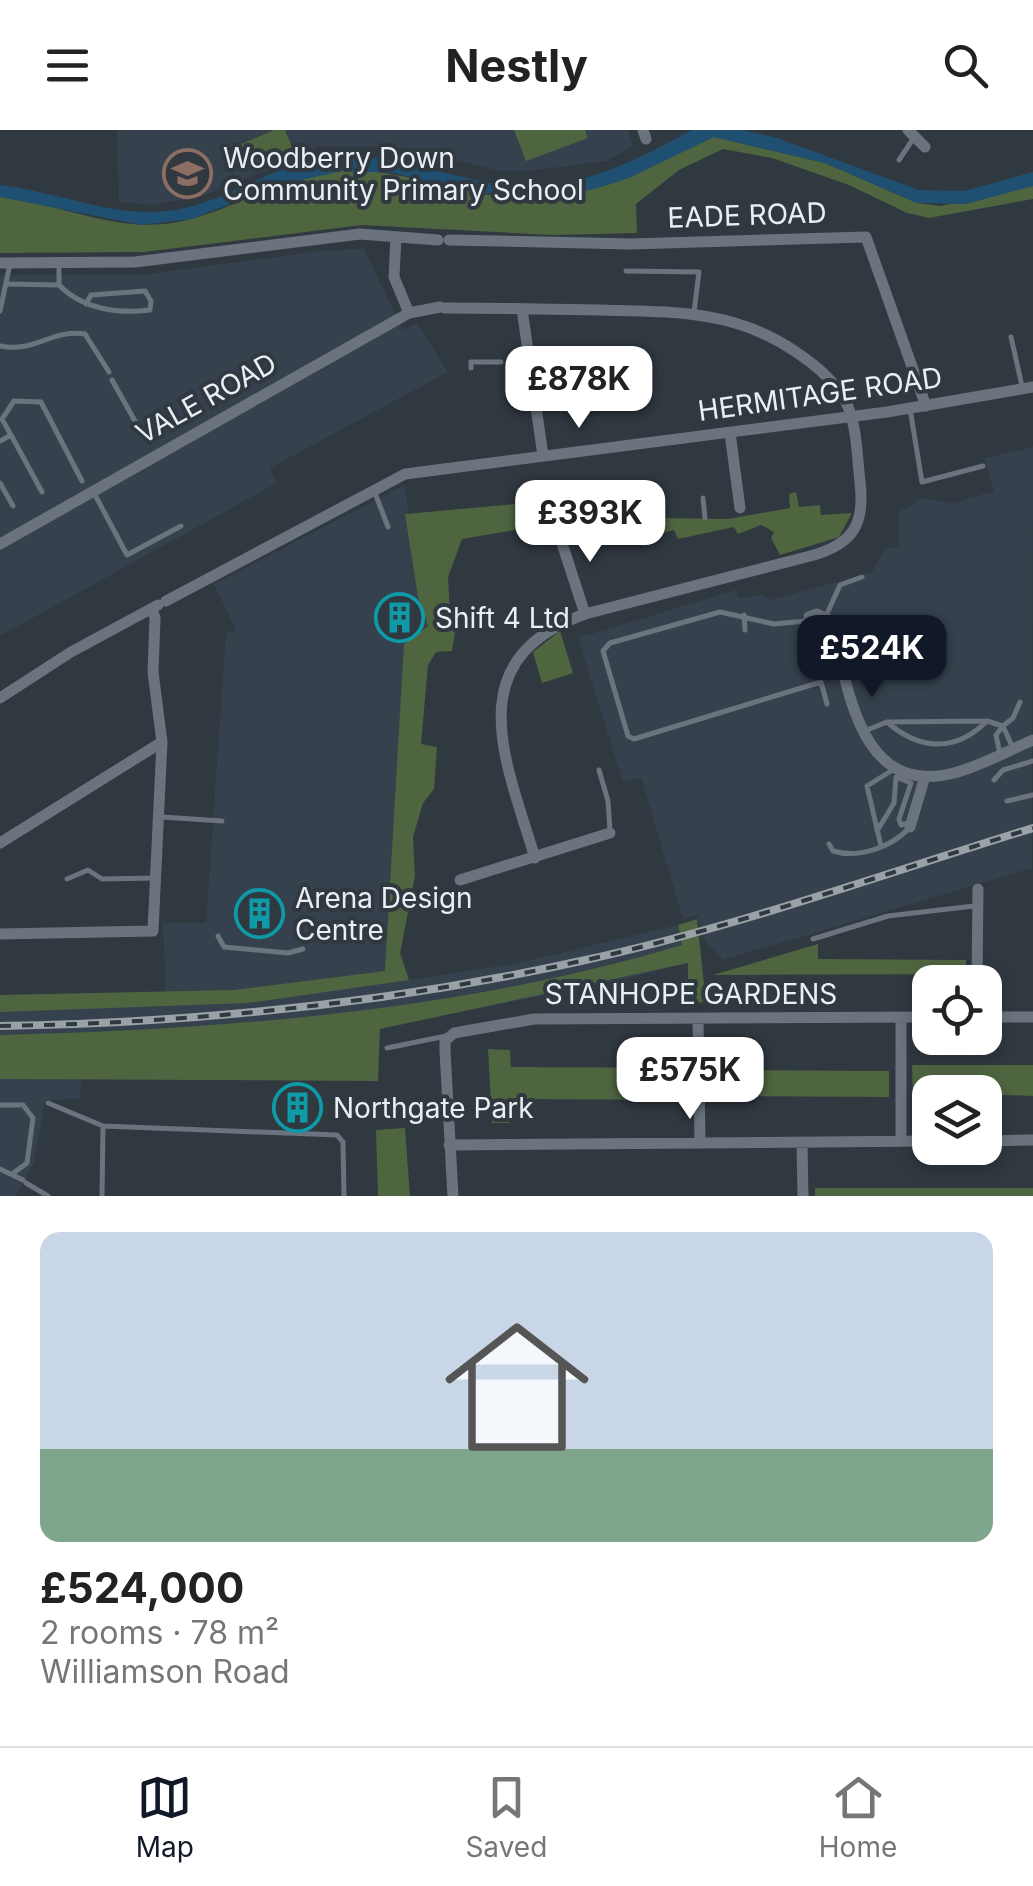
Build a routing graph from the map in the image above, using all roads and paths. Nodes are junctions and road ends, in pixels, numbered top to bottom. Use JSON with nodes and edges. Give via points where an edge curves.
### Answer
{"nodes":[{"id":1,"x":912,"y":133,"type":"edge"},
{"id":2,"x":926,"y":148,"type":"dead end"},
{"id":3,"x":899,"y":160,"type":"dead end"},
{"id":4,"x":396,"y":237,"type":"junction"},
{"id":5,"x":5,"y":264,"type":"edge"},
{"id":6,"x":59,"y":266,"type":"junction"},
{"id":7,"x":626,"y":271,"type":"dead end"},
{"id":8,"x":8,"y":284,"type":"junction"},
{"id":9,"x":59,"y":285,"type":"junction"},
{"id":10,"x":86,"y":304,"type":"junction"},
{"id":11,"x":522,"y":309,"type":"junction"},
{"id":12,"x":0,"y":311,"type":"edge"},
{"id":13,"x":694,"y":312,"type":"junction"},
{"id":14,"x":409,"y":313,"type":"junction"},
{"id":15,"x":1011,"y":337,"type":"dead end"},
{"id":16,"x":0,"y":346,"type":"edge"},
{"id":17,"x":529,"y":359,"type":"junction"},
{"id":18,"x":515,"y":361,"type":"dead end"},
{"id":19,"x":502,"y":362,"type":"dead end"},
{"id":20,"x":471,"y":368,"type":"dead end"},
{"id":21,"x":1030,"y":389,"type":"edge"},
{"id":22,"x":926,"y":406,"type":"junction"},
{"id":23,"x":910,"y":409,"type":"junction"},
{"id":24,"x":852,"y":417,"type":"junction"},
{"id":25,"x":140,"y":430,"type":"dead end"},
{"id":26,"x":730,"y":433,"type":"junction"},
{"id":27,"x":10,"y":435,"type":"junction"},
{"id":28,"x":0,"y":441,"type":"edge"},
{"id":29,"x":543,"y":456,"type":"junction"},
{"id":30,"x":983,"y":466,"type":"dead end"},
{"id":31,"x":82,"y":481,"type":"dead end"},
{"id":32,"x":0,"y":483,"type":"edge"},
{"id":33,"x":373,"y":490,"type":"junction"},
{"id":34,"x":93,"y":491,"type":"junction"},
{"id":35,"x":42,"y":492,"type":"dead end"},
{"id":36,"x":702,"y":498,"type":"dead end"},
{"id":37,"x":13,"y":506,"type":"dead end"},
{"id":38,"x":734,"y":508,"type":"dead end"},
{"id":39,"x":707,"y":514,"type":"dead end"},
{"id":40,"x":181,"y":526,"type":"dead end"},
{"id":41,"x":388,"y":527,"type":"dead end"},
{"id":42,"x":557,"y":528,"type":"dead end"},
{"id":43,"x":0,"y":544,"type":"edge"},
{"id":44,"x":862,"y":577,"type":"dead end"},
{"id":45,"x":159,"y":604,"type":"junction"},
{"id":46,"x":584,"y":614,"type":"junction"},
{"id":47,"x":744,"y":615,"type":"junction"},
{"id":48,"x":826,"y":616,"type":"junction"},
{"id":49,"x":807,"y":621,"type":"junction"},
{"id":50,"x":745,"y":630,"type":"dead end"},
{"id":51,"x":837,"y":658,"type":"junction"},
{"id":52,"x":0,"y":698,"type":"edge"},
{"id":53,"x":1020,"y":702,"type":"dead end"},
{"id":54,"x":827,"y":704,"type":"dead end"},
{"id":55,"x":986,"y":720,"type":"junction"},
{"id":56,"x":887,"y":722,"type":"junction"},
{"id":57,"x":1003,"y":726,"type":"junction"},
{"id":58,"x":864,"y":732,"type":"junction"},
{"id":59,"x":1033,"y":740,"type":"edge"},
{"id":60,"x":162,"y":742,"type":"junction"},
{"id":61,"x":1013,"y":748,"type":"junction"},
{"id":62,"x":1000,"y":754,"type":"junction"},
{"id":63,"x":1033,"y":761,"type":"edge"},
{"id":64,"x":897,"y":768,"type":"junction"},
{"id":65,"x":599,"y":770,"type":"dead end"},
{"id":66,"x":925,"y":776,"type":"junction"},
{"id":67,"x":994,"y":780,"type":"dead end"},
{"id":68,"x":1033,"y":795,"type":"edge"},
{"id":69,"x":1007,"y":801,"type":"dead end"},
{"id":70,"x":158,"y":816,"type":"junction"},
{"id":71,"x":222,"y":821,"type":"dead end"},
{"id":72,"x":911,"y":823,"type":"junction"},
{"id":73,"x":877,"y":831,"type":"junction"},
{"id":74,"x":610,"y":833,"type":"joint"},
{"id":75,"x":0,"y":843,"type":"edge"},
{"id":76,"x":829,"y":844,"type":"dead end"},
{"id":77,"x":881,"y":846,"type":"junction"},
{"id":78,"x":535,"y":858,"type":"junction"},
{"id":79,"x":155,"y":878,"type":"junction"},
{"id":80,"x":67,"y":879,"type":"dead end"},
{"id":81,"x":460,"y":880,"type":"dead end"},
{"id":82,"x":978,"y":889,"type":"dead end"},
{"id":83,"x":978,"y":906,"type":"junction"},
{"id":84,"x":0,"y":934,"type":"edge"},
{"id":85,"x":218,"y":936,"type":"dead end"},
{"id":86,"x":813,"y":939,"type":"dead end"},
{"id":87,"x":302,"y":949,"type":"dead end"},
{"id":88,"x":977,"y":965,"type":"edge"},
{"id":89,"x":901,"y":1017,"type":"junction"},
{"id":90,"x":912,"y":1017,"type":"edge"},
{"id":91,"x":1002,"y":1017,"type":"edge"},
{"id":92,"x":1033,"y":1017,"type":"edge"},
{"id":93,"x":698,"y":1019,"type":"junction"},
{"id":94,"x":454,"y":1032,"type":"junction"},
{"id":95,"x":387,"y":1048,"type":"dead end"},
{"id":96,"x":48,"y":1104,"type":"dead end"},
{"id":97,"x":0,"y":1105,"type":"edge"},
{"id":98,"x":103,"y":1126,"type":"junction"},
{"id":99,"x":1002,"y":1140,"type":"edge"},
{"id":100,"x":1033,"y":1140,"type":"edge"},
{"id":101,"x":900,"y":1141,"type":"junction"},
{"id":102,"x":912,"y":1141,"type":"edge"},
{"id":103,"x":802,"y":1142,"type":"junction"},
{"id":104,"x":700,"y":1143,"type":"junction"},
{"id":105,"x":449,"y":1145,"type":"junction"},
{"id":106,"x":0,"y":1169,"type":"edge"},
{"id":107,"x":12,"y":1174,"type":"junction"},
{"id":108,"x":48,"y":1196,"type":"edge"},
{"id":109,"x":102,"y":1196,"type":"edge"},
{"id":110,"x":344,"y":1196,"type":"edge"},
{"id":111,"x":453,"y":1196,"type":"edge"},
{"id":112,"x":803,"y":1196,"type":"edge"}],
"edges":[{"from":1,"to":2,"type":"street"},
{"from":1,"to":3,"type":"lane"},
{"from":4,"to":6,"type":"street","name":"EADE ROAD","via":[[360,234]]},
{"from":4,"to":14,"type":"street","via":[[394,277]]},
{"from":4,"to":22,"type":"street","name":"EADE ROAD","via":[[631,244],[866,237]]},
{"from":5,"to":6,"type":"street","name":"EADE ROAD"},
{"from":5,"to":8,"type":"lane"},
{"from":6,"to":9,"type":"lane"},
{"from":7,"to":13,"type":"lane","via":[[698,272]]},
{"from":8,"to":9,"type":"lane"},
{"from":8,"to":12,"type":"lane"},
{"from":9,"to":10,"type":"lane"},
{"from":10,"to":10,"type":"lane","via":[[142,311],[150,310],[151,301],[145,291],[103,292]]},
{"from":11,"to":13,"type":"street","name":"VALE ROAD"},
{"from":11,"to":14,"type":"street","name":"VALE ROAD"},
{"from":11,"to":17,"type":"street"},
{"from":13,"to":24,"type":"street","name":"VALE ROAD","via":[[746,324],[783,343],[838,390]]},
{"from":14,"to":34,"type":"street","name":"VALE ROAD","via":[[152,452]]},
{"from":15,"to":21,"type":"lane"},
{"from":16,"to":25,"type":"lane","via":[[32,350],[66,333],[85,334]]},
{"from":17,"to":18,"type":"lane"},
{"from":17,"to":29,"type":"street"},
{"from":19,"to":20,"type":"lane","via":[[471,362]]},
{"from":21,"to":22,"type":"street","name":"HERMITAGE ROAD"},
{"from":22,"to":23,"type":"street","name":"HERMITAGE ROAD"},
{"from":23,"to":24,"type":"street","name":"HERMITAGE ROAD"},
{"from":23,"to":30,"type":"lane","via":[[922,482]]},
{"from":24,"to":26,"type":"street","name":"HERMITAGE ROAD"},
{"from":24,"to":46,"type":"street","via":[[862,503],[859,524],[846,542]]},
{"from":26,"to":29,"type":"street","name":"HERMITAGE ROAD"},
{"from":26,"to":38,"type":"street"},
{"from":27,"to":28,"type":"lane"},
{"from":27,"to":31,"type":"lane","via":[[2,419],[14,401],[41,402]]},
{"from":27,"to":35,"type":"lane"},
{"from":29,"to":33,"type":"street","name":"HERMITAGE ROAD","via":[[405,474]]},
{"from":32,"to":37,"type":"lane"},
{"from":33,"to":41,"type":"lane"},
{"from":33,"to":45,"type":"street","name":"HERMITAGE ROAD"},
{"from":34,"to":40,"type":"lane","via":[[127,556]]},
{"from":34,"to":43,"type":"street","name":"VALE ROAD"},
{"from":36,"to":39,"type":"lane"},
{"from":42,"to":46,"type":"street"},
{"from":44,"to":48,"type":"lane","via":[[840,585]]},
{"from":45,"to":52,"type":"street","name":"HERMITAGE ROAD"},
{"from":45,"to":60,"type":"street","via":[[153,672]]},
{"from":46,"to":78,"type":"street","via":[[532,641],[503,685],[500,739]]},
{"from":47,"to":49,"type":"lane","via":[[774,624]]},
{"from":47,"to":50,"type":"lane"},
{"from":47,"to":54,"type":"lane","via":[[706,614],[605,647],[628,736],[821,682]]},
{"from":48,"to":49,"type":"street"},
{"from":48,"to":51,"type":"street"},
{"from":49,"to":51,"type":"street"},
{"from":51,"to":58,"type":"street"},
{"from":53,"to":57,"type":"lane"},
{"from":55,"to":56,"type":"lane"},
{"from":55,"to":56,"type":"lane","via":[[976,732],[942,744],[912,742]]},
{"from":55,"to":57,"type":"lane"},
{"from":56,"to":58,"type":"lane"},
{"from":57,"to":61,"type":"lane"},
{"from":57,"to":62,"type":"lane","via":[[996,734]]},
{"from":58,"to":64,"type":"street"},
{"from":59,"to":61,"type":"street"},
{"from":60,"to":70,"type":"street"},
{"from":60,"to":75,"type":"street"},
{"from":61,"to":62,"type":"street"},
{"from":62,"to":66,"type":"street","via":[[954,773]]},
{"from":63,"to":67,"type":"lane","via":[[1003,770]]},
{"from":64,"to":66,"type":"street"},
{"from":64,"to":73,"type":"lane","via":[[867,786]]},
{"from":65,"to":74,"type":"lane"},
{"from":66,"to":72,"type":"street"},
{"from":68,"to":69,"type":"lane"},
{"from":70,"to":71,"type":"lane"},
{"from":70,"to":79,"type":"street"},
{"from":72,"to":73,"type":"lane","via":[[900,826],[911,782],[896,777],[894,804]]},
{"from":72,"to":77,"type":"lane"},
{"from":73,"to":77,"type":"lane"},
{"from":74,"to":78,"type":"street"},
{"from":76,"to":77,"type":"lane","via":[[845,855]]},
{"from":78,"to":81,"type":"street"},
{"from":79,"to":80,"type":"lane","via":[[102,879],[88,870]]},
{"from":79,"to":84,"type":"street","via":[[153,932]]},
{"from":82,"to":83,"type":"street"},
{"from":83,"to":86,"type":"lane","via":[[888,916]]},
{"from":83,"to":88,"type":"street"},
{"from":85,"to":87,"type":"lane","via":[[224,947]]},
{"from":89,"to":90,"type":"street","name":"STANHOPE GARDENS"},
{"from":89,"to":93,"type":"street","name":"STANHOPE GARDENS"},
{"from":89,"to":101,"type":"street"},
{"from":91,"to":92,"type":"street"},
{"from":93,"to":94,"type":"street","name":"STANHOPE GARDENS","via":[[534,1020]]},
{"from":93,"to":104,"type":"street"},
{"from":94,"to":95,"type":"lane"},
{"from":94,"to":105,"type":"street","via":[[446,1041]]},
{"from":96,"to":98,"type":"lane"},
{"from":97,"to":107,"type":"lane","via":[[23,1105],[33,1118],[28,1163]]},
{"from":98,"to":109,"type":"lane"},
{"from":98,"to":110,"type":"lane","via":[[337,1135],[343,1142]]},
{"from":99,"to":100,"type":"street"},
{"from":101,"to":102,"type":"street"},
{"from":101,"to":103,"type":"street"},
{"from":103,"to":104,"type":"street"},
{"from":103,"to":112,"type":"street"},
{"from":104,"to":105,"type":"street"},
{"from":105,"to":111,"type":"street"},
{"from":106,"to":107,"type":"lane"},
{"from":107,"to":108,"type":"lane"}]}
